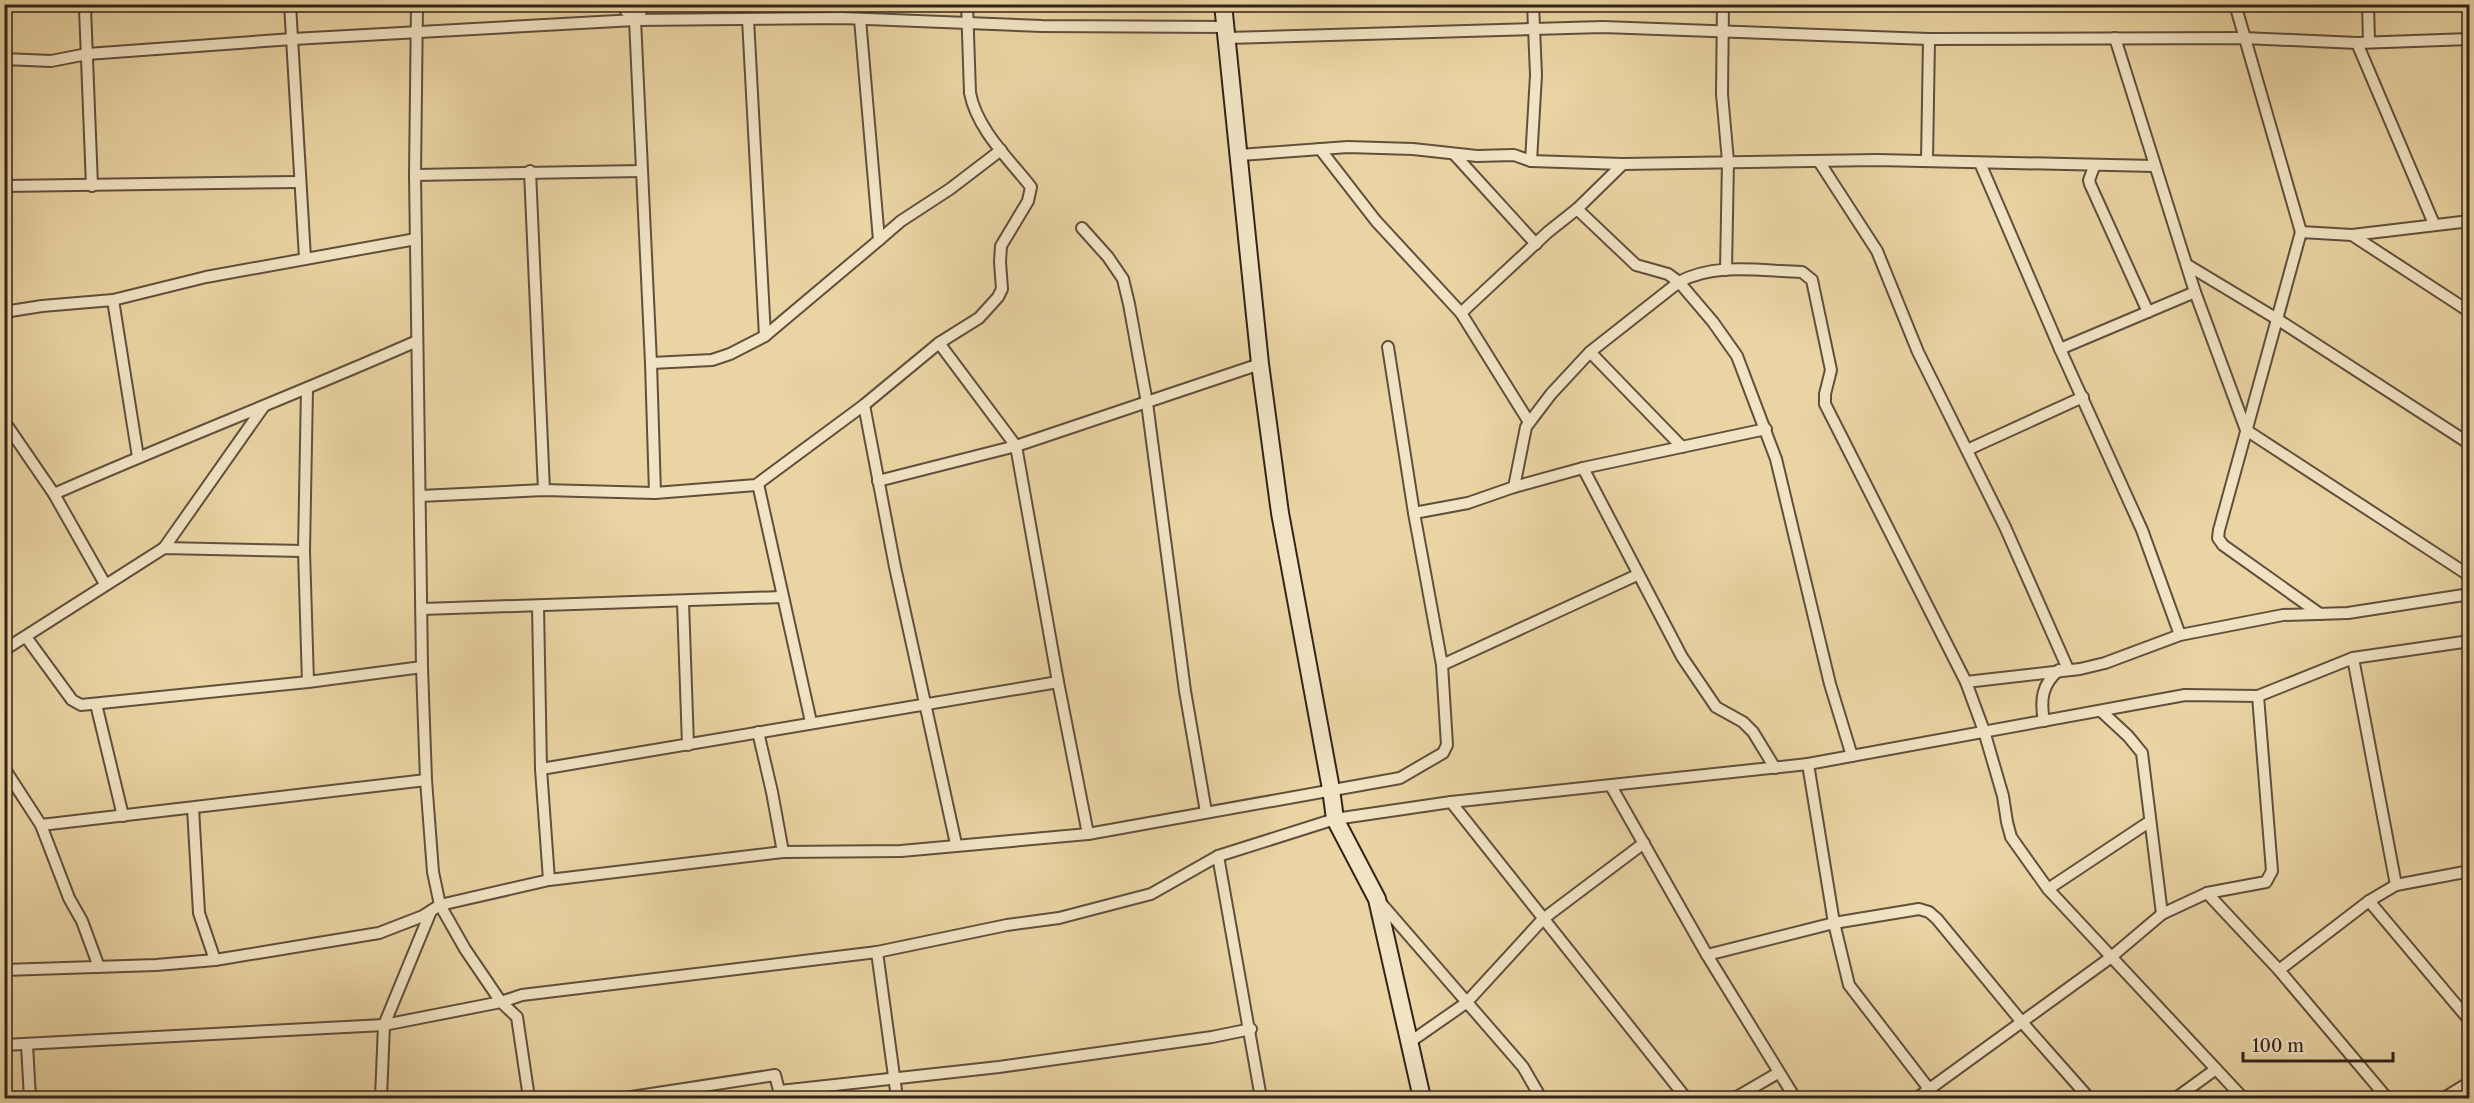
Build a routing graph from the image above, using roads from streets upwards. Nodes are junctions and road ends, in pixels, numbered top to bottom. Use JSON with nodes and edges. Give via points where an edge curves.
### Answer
{"nodes":[{"id":1,"x":290,"y":4,"type":"edge"},
{"id":2,"x":417,"y":4,"type":"edge"},
{"id":3,"x":624,"y":4,"type":"edge"},
{"id":4,"x":642,"y":4,"type":"edge"},
{"id":5,"x":968,"y":4,"type":"edge"},
{"id":6,"x":1223,"y":4,"type":"edge"},
{"id":7,"x":1533,"y":4,"type":"edge"},
{"id":8,"x":1723,"y":4,"type":"edge"},
{"id":9,"x":2235,"y":4,"type":"edge"},
{"id":10,"x":2368,"y":4,"type":"edge"},
{"id":11,"x":85,"y":8,"type":"dead end"},
{"id":12,"x":747,"y":19,"type":"junction"},
{"id":13,"x":860,"y":19,"type":"junction"},
{"id":14,"x":635,"y":20,"type":"junction"},
{"id":15,"x":968,"y":23,"type":"junction"},
{"id":16,"x":1534,"y":29,"type":"junction"},
{"id":17,"x":417,"y":32,"type":"junction"},
{"id":18,"x":1723,"y":32,"type":"junction"},
{"id":19,"x":1226,"y":33,"type":"junction"},
{"id":20,"x":2115,"y":38,"type":"junction"},
{"id":21,"x":2244,"y":38,"type":"junction"},
{"id":22,"x":293,"y":39,"type":"junction"},
{"id":23,"x":1929,"y":39,"type":"junction"},
{"id":24,"x":2469,"y":39,"type":"edge"},
{"id":25,"x":2363,"y":42,"type":"junction"},
{"id":26,"x":87,"y":54,"type":"junction"},
{"id":27,"x":4,"y":59,"type":"edge"},
{"id":28,"x":1320,"y":149,"type":"junction"},
{"id":29,"x":1001,"y":150,"type":"junction"},
{"id":30,"x":1454,"y":154,"type":"junction"},
{"id":31,"x":1240,"y":155,"type":"junction"},
{"id":32,"x":1531,"y":161,"type":"junction"},
{"id":33,"x":1728,"y":161,"type":"junction"},
{"id":34,"x":1927,"y":161,"type":"junction"},
{"id":35,"x":1820,"y":163,"type":"junction"},
{"id":36,"x":1980,"y":163,"type":"junction"},
{"id":37,"x":1623,"y":164,"type":"junction"},
{"id":38,"x":2094,"y":166,"type":"junction"},
{"id":39,"x":2156,"y":166,"type":"junction"},
{"id":40,"x":530,"y":171,"type":"junction"},
{"id":41,"x":642,"y":171,"type":"junction"},
{"id":42,"x":415,"y":175,"type":"junction"},
{"id":43,"x":298,"y":182,"type":"junction"},
{"id":44,"x":4,"y":186,"type":"edge"},
{"id":45,"x":92,"y":186,"type":"junction"},
{"id":46,"x":1577,"y":209,"type":"junction"},
{"id":47,"x":2469,"y":220,"type":"edge"},
{"id":48,"x":2434,"y":224,"type":"junction"},
{"id":49,"x":1082,"y":228,"type":"dead end"},
{"id":50,"x":2301,"y":232,"type":"junction"},
{"id":51,"x":2352,"y":235,"type":"junction"},
{"id":52,"x":416,"y":239,"type":"junction"},
{"id":53,"x":879,"y":240,"type":"junction"},
{"id":54,"x":1536,"y":244,"type":"junction"},
{"id":55,"x":305,"y":258,"type":"junction"},
{"id":56,"x":2188,"y":266,"type":"junction"},
{"id":57,"x":1726,"y":270,"type":"junction"},
{"id":58,"x":1679,"y":282,"type":"junction"},
{"id":59,"x":2195,"y":292,"type":"junction"},
{"id":60,"x":113,"y":300,"type":"junction"},
{"id":61,"x":4,"y":312,"type":"edge"},
{"id":62,"x":2148,"y":312,"type":"junction"},
{"id":63,"x":2469,"y":312,"type":"edge"},
{"id":64,"x":1461,"y":313,"type":"junction"},
{"id":65,"x":2277,"y":319,"type":"junction"},
{"id":66,"x":765,"y":336,"type":"junction"},
{"id":67,"x":417,"y":341,"type":"junction"},
{"id":68,"x":939,"y":343,"type":"junction"},
{"id":69,"x":1388,"y":347,"type":"dead end"},
{"id":70,"x":2060,"y":349,"type":"junction"},
{"id":71,"x":1590,"y":352,"type":"junction"},
{"id":72,"x":651,"y":363,"type":"junction"},
{"id":73,"x":1260,"y":364,"type":"junction"},
{"id":74,"x":307,"y":389,"type":"junction"},
{"id":75,"x":2083,"y":397,"type":"junction"},
{"id":76,"x":1147,"y":403,"type":"junction"},
{"id":77,"x":265,"y":405,"type":"junction"},
{"id":78,"x":864,"y":405,"type":"junction"},
{"id":79,"x":4,"y":421,"type":"edge"},
{"id":80,"x":1529,"y":422,"type":"junction"},
{"id":81,"x":1766,"y":429,"type":"junction"},
{"id":82,"x":2246,"y":430,"type":"junction"},
{"id":83,"x":2469,"y":444,"type":"edge"},
{"id":84,"x":1016,"y":446,"type":"junction"},
{"id":85,"x":1682,"y":447,"type":"junction"},
{"id":86,"x":1966,"y":450,"type":"junction"},
{"id":87,"x":138,"y":457,"type":"junction"},
{"id":88,"x":1583,"y":468,"type":"junction"},
{"id":89,"x":878,"y":480,"type":"junction"},
{"id":90,"x":758,"y":484,"type":"junction"},
{"id":91,"x":1514,"y":487,"type":"junction"},
{"id":92,"x":544,"y":490,"type":"junction"},
{"id":93,"x":655,"y":493,"type":"junction"},
{"id":94,"x":54,"y":494,"type":"junction"},
{"id":95,"x":420,"y":496,"type":"junction"},
{"id":96,"x":1414,"y":513,"type":"junction"},
{"id":97,"x":164,"y":548,"type":"junction"},
{"id":98,"x":304,"y":551,"type":"junction"},
{"id":99,"x":1637,"y":575,"type":"junction"},
{"id":100,"x":2469,"y":576,"type":"edge"},
{"id":101,"x":105,"y":584,"type":"junction"},
{"id":102,"x":2469,"y":594,"type":"edge"},
{"id":103,"x":782,"y":597,"type":"junction"},
{"id":104,"x":684,"y":602,"type":"junction"},
{"id":105,"x":538,"y":606,"type":"junction"},
{"id":106,"x":422,"y":609,"type":"junction"},
{"id":107,"x":2320,"y":614,"type":"junction"},
{"id":108,"x":2180,"y":635,"type":"junction"},
{"id":109,"x":26,"y":637,"type":"junction"},
{"id":110,"x":2469,"y":640,"type":"edge"},
{"id":111,"x":4,"y":650,"type":"edge"},
{"id":112,"x":2353,"y":657,"type":"junction"},
{"id":113,"x":1442,"y":665,"type":"junction"},
{"id":114,"x":422,"y":667,"type":"junction"},
{"id":115,"x":2064,"y":670,"type":"junction"},
{"id":116,"x":308,"y":682,"type":"junction"},
{"id":117,"x":1058,"y":682,"type":"junction"},
{"id":118,"x":1966,"y":682,"type":"junction"},
{"id":119,"x":2258,"y":696,"type":"junction"},
{"id":120,"x":96,"y":704,"type":"junction"},
{"id":121,"x":925,"y":704,"type":"junction"},
{"id":122,"x":2101,"y":711,"type":"junction"},
{"id":123,"x":2044,"y":720,"type":"junction"},
{"id":124,"x":811,"y":722,"type":"junction"},
{"id":125,"x":1984,"y":731,"type":"junction"},
{"id":126,"x":758,"y":732,"type":"junction"},
{"id":127,"x":688,"y":745,"type":"junction"},
{"id":128,"x":1852,"y":756,"type":"junction"},
{"id":129,"x":1808,"y":764,"type":"junction"},
{"id":130,"x":4,"y":768,"type":"edge"},
{"id":131,"x":541,"y":768,"type":"junction"},
{"id":132,"x":1775,"y":768,"type":"junction"},
{"id":133,"x":426,"y":780,"type":"junction"},
{"id":134,"x":1611,"y":786,"type":"junction"},
{"id":135,"x":1331,"y":789,"type":"junction"},
{"id":136,"x":1451,"y":802,"type":"junction"},
{"id":137,"x":193,"y":808,"type":"junction"},
{"id":138,"x":1206,"y":812,"type":"junction"},
{"id":139,"x":123,"y":816,"type":"junction"},
{"id":140,"x":1335,"y":819,"type":"junction"},
{"id":141,"x":2149,"y":822,"type":"junction"},
{"id":142,"x":41,"y":825,"type":"junction"},
{"id":143,"x":1088,"y":834,"type":"junction"},
{"id":144,"x":1644,"y":843,"type":"junction"},
{"id":145,"x":957,"y":844,"type":"junction"},
{"id":146,"x":783,"y":852,"type":"junction"},
{"id":147,"x":1218,"y":856,"type":"junction"},
{"id":148,"x":2469,"y":871,"type":"edge"},
{"id":149,"x":549,"y":880,"type":"junction"},
{"id":150,"x":2396,"y":885,"type":"junction"},
{"id":151,"x":2048,"y":889,"type":"junction"},
{"id":152,"x":2207,"y":893,"type":"junction"},
{"id":153,"x":1377,"y":899,"type":"junction"},
{"id":154,"x":2369,"y":901,"type":"junction"},
{"id":155,"x":436,"y":908,"type":"junction"},
{"id":156,"x":2162,"y":915,"type":"junction"},
{"id":157,"x":1543,"y":920,"type":"junction"},
{"id":158,"x":1834,"y":923,"type":"junction"},
{"id":159,"x":877,"y":952,"type":"junction"},
{"id":160,"x":1707,"y":955,"type":"junction"},
{"id":161,"x":2110,"y":958,"type":"junction"},
{"id":162,"x":215,"y":960,"type":"junction"},
{"id":163,"x":99,"y":967,"type":"junction"},
{"id":164,"x":4,"y":970,"type":"edge"},
{"id":165,"x":2279,"y":970,"type":"junction"},
{"id":166,"x":501,"y":1002,"type":"junction"},
{"id":167,"x":1466,"y":1003,"type":"junction"},
{"id":168,"x":2021,"y":1021,"type":"junction"},
{"id":169,"x":2469,"y":1021,"type":"edge"},
{"id":170,"x":384,"y":1026,"type":"junction"},
{"id":171,"x":1251,"y":1029,"type":"junction"},
{"id":172,"x":1410,"y":1042,"type":"junction"},
{"id":173,"x":4,"y":1045,"type":"edge"},
{"id":174,"x":27,"y":1045,"type":"junction"},
{"id":175,"x":2216,"y":1069,"type":"junction"},
{"id":176,"x":1778,"y":1073,"type":"junction"},
{"id":177,"x":894,"y":1079,"type":"junction"},
{"id":178,"x":2469,"y":1082,"type":"edge"},
{"id":179,"x":1928,"y":1090,"type":"junction"},
{"id":180,"x":780,"y":1095,"type":"edge"},
{"id":181,"x":30,"y":1098,"type":"edge"},
{"id":182,"x":381,"y":1098,"type":"edge"},
{"id":183,"x":529,"y":1098,"type":"edge"},
{"id":184,"x":625,"y":1098,"type":"edge"},
{"id":185,"x":897,"y":1098,"type":"edge"},
{"id":186,"x":1261,"y":1098,"type":"edge"},
{"id":187,"x":1422,"y":1098,"type":"edge"},
{"id":188,"x":1541,"y":1098,"type":"edge"},
{"id":189,"x":1686,"y":1098,"type":"edge"},
{"id":190,"x":1735,"y":1098,"type":"edge"},
{"id":191,"x":1795,"y":1098,"type":"edge"},
{"id":192,"x":1917,"y":1098,"type":"edge"},
{"id":193,"x":1936,"y":1098,"type":"edge"},
{"id":194,"x":2089,"y":1098,"type":"edge"},
{"id":195,"x":2176,"y":1098,"type":"edge"},
{"id":196,"x":2243,"y":1098,"type":"edge"},
{"id":197,"x":2387,"y":1098,"type":"edge"},
{"id":198,"x":2444,"y":1098,"type":"edge"}],
"edges":[{"from":1,"to":22,"type":"street"},
{"from":2,"to":17,"type":"street"},
{"from":3,"to":14,"type":"street"},
{"from":4,"to":14,"type":"street"},
{"from":5,"to":15,"type":"street"},
{"from":6,"to":19,"type":"street"},
{"from":7,"to":16,"type":"street"},
{"from":8,"to":18,"type":"street"},
{"from":9,"to":21,"type":"street"},
{"from":10,"to":25,"type":"street"},
{"from":11,"to":26,"type":"street"},
{"from":12,"to":13,"type":"street"},
{"from":12,"to":14,"type":"street"},
{"from":12,"to":66,"type":"street"},
{"from":13,"to":15,"type":"street"},
{"from":13,"to":53,"type":"street"},
{"from":14,"to":17,"type":"street"},
{"from":14,"to":41,"type":"street"},
{"from":15,"to":19,"type":"street"},
{"from":15,"to":29,"type":"street","via":[[973,105]]},
{"from":16,"to":18,"type":"street","via":[[1603,27]]},
{"from":16,"to":19,"type":"street"},
{"from":16,"to":32,"type":"street","via":[[1536,75]]},
{"from":17,"to":22,"type":"street"},
{"from":17,"to":42,"type":"street"},
{"from":18,"to":23,"type":"street"},
{"from":18,"to":33,"type":"street"},
{"from":19,"to":31,"type":"street"},
{"from":20,"to":21,"type":"street"},
{"from":20,"to":23,"type":"street"},
{"from":20,"to":39,"type":"street"},
{"from":21,"to":25,"type":"street"},
{"from":21,"to":50,"type":"street"},
{"from":22,"to":26,"type":"street"},
{"from":22,"to":43,"type":"street"},
{"from":23,"to":34,"type":"street"},
{"from":24,"to":25,"type":"street"},
{"from":25,"to":48,"type":"street"},
{"from":26,"to":27,"type":"street","via":[[51,61]]},
{"from":26,"to":45,"type":"street"},
{"from":28,"to":30,"type":"street","via":[[1398,148]]},
{"from":28,"to":31,"type":"street"},
{"from":28,"to":64,"type":"street","via":[[1376,221]]},
{"from":29,"to":53,"type":"street"},
{"from":29,"to":68,"type":"street","via":[[1031,187],[1028,201],[1001,246],[1002,289],[979,318]]},
{"from":30,"to":32,"type":"street","via":[[1514,155]]},
{"from":30,"to":54,"type":"street"},
{"from":31,"to":73,"type":"street"},
{"from":32,"to":37,"type":"street"},
{"from":33,"to":35,"type":"street"},
{"from":33,"to":37,"type":"street"},
{"from":33,"to":57,"type":"street"},
{"from":34,"to":35,"type":"street"},
{"from":34,"to":36,"type":"street"},
{"from":35,"to":86,"type":"street","via":[[1877,251],[1910,335]]},
{"from":36,"to":38,"type":"street"},
{"from":36,"to":70,"type":"street"},
{"from":37,"to":46,"type":"street"},
{"from":38,"to":39,"type":"street"},
{"from":38,"to":62,"type":"street","via":[[2090,184]]},
{"from":39,"to":56,"type":"street"},
{"from":40,"to":41,"type":"street"},
{"from":40,"to":42,"type":"street"},
{"from":40,"to":92,"type":"street"},
{"from":41,"to":72,"type":"street"},
{"from":42,"to":52,"type":"street"},
{"from":43,"to":45,"type":"street"},
{"from":43,"to":55,"type":"street"},
{"from":44,"to":45,"type":"street"},
{"from":46,"to":54,"type":"street"},
{"from":46,"to":58,"type":"street","via":[[1636,265],[1668,274]]},
{"from":47,"to":48,"type":"street"},
{"from":48,"to":51,"type":"street"},
{"from":49,"to":76,"type":"street","via":[[1123,279]]},
{"from":50,"to":51,"type":"street"},
{"from":50,"to":65,"type":"street"},
{"from":51,"to":63,"type":"street"},
{"from":52,"to":55,"type":"street"},
{"from":52,"to":67,"type":"street"},
{"from":53,"to":66,"type":"street"},
{"from":54,"to":64,"type":"street"},
{"from":55,"to":60,"type":"street"},
{"from":56,"to":59,"type":"street"},
{"from":56,"to":65,"type":"street"},
{"from":57,"to":58,"type":"street","via":[[1702,271]]},
{"from":57,"to":118,"type":"street","via":[[1802,272],[1812,280],[1831,370],[1825,404]]},
{"from":58,"to":71,"type":"street"},
{"from":58,"to":81,"type":"street","via":[[1737,356]]},
{"from":59,"to":62,"type":"street"},
{"from":59,"to":82,"type":"street"},
{"from":60,"to":61,"type":"street"},
{"from":60,"to":87,"type":"street"},
{"from":62,"to":70,"type":"street"},
{"from":64,"to":80,"type":"street"},
{"from":65,"to":82,"type":"street"},
{"from":65,"to":83,"type":"street"},
{"from":66,"to":72,"type":"street","via":[[712,360]]},
{"from":67,"to":74,"type":"street"},
{"from":67,"to":95,"type":"street"},
{"from":68,"to":78,"type":"street"},
{"from":68,"to":84,"type":"street"},
{"from":69,"to":96,"type":"street"},
{"from":70,"to":75,"type":"street"},
{"from":71,"to":80,"type":"street"},
{"from":71,"to":85,"type":"street"},
{"from":72,"to":93,"type":"street"},
{"from":73,"to":76,"type":"street"},
{"from":73,"to":135,"type":"street","via":[[1280,513]]},
{"from":74,"to":77,"type":"street"},
{"from":74,"to":98,"type":"street"},
{"from":75,"to":86,"type":"street"},
{"from":75,"to":108,"type":"street","via":[[2142,530]]},
{"from":76,"to":84,"type":"street"},
{"from":76,"to":138,"type":"street","via":[[1185,692]]},
{"from":77,"to":87,"type":"street"},
{"from":77,"to":97,"type":"street"},
{"from":78,"to":89,"type":"street"},
{"from":78,"to":90,"type":"street"},
{"from":79,"to":94,"type":"street"},
{"from":80,"to":91,"type":"street"},
{"from":81,"to":85,"type":"street"},
{"from":81,"to":128,"type":"street","via":[[1832,692]]},
{"from":82,"to":100,"type":"street"},
{"from":82,"to":107,"type":"street","via":[[2218,538]]},
{"from":84,"to":89,"type":"street"},
{"from":84,"to":117,"type":"street"},
{"from":85,"to":88,"type":"street"},
{"from":86,"to":115,"type":"street","via":[[2005,527]]},
{"from":87,"to":94,"type":"street"},
{"from":88,"to":91,"type":"street"},
{"from":88,"to":99,"type":"street"},
{"from":89,"to":121,"type":"street"},
{"from":90,"to":93,"type":"street"},
{"from":90,"to":103,"type":"street"},
{"from":91,"to":96,"type":"street","via":[[1468,503]]},
{"from":92,"to":93,"type":"street"},
{"from":92,"to":95,"type":"street"},
{"from":94,"to":101,"type":"street"},
{"from":95,"to":106,"type":"street"},
{"from":96,"to":113,"type":"street"},
{"from":97,"to":98,"type":"street"},
{"from":97,"to":101,"type":"street"},
{"from":98,"to":116,"type":"street"},
{"from":99,"to":113,"type":"street"},
{"from":99,"to":132,"type":"street","via":[[1712,703],[1747,725]]},
{"from":101,"to":109,"type":"street"},
{"from":102,"to":107,"type":"street"},
{"from":103,"to":104,"type":"street"},
{"from":103,"to":124,"type":"street"},
{"from":104,"to":105,"type":"street"},
{"from":104,"to":127,"type":"street"},
{"from":105,"to":106,"type":"street"},
{"from":105,"to":131,"type":"street"},
{"from":106,"to":114,"type":"street"},
{"from":107,"to":108,"type":"street","via":[[2283,615]]},
{"from":108,"to":115,"type":"street","via":[[2105,663]]},
{"from":109,"to":111,"type":"street"},
{"from":109,"to":120,"type":"street","via":[[75,704]]},
{"from":110,"to":112,"type":"street"},
{"from":112,"to":119,"type":"street"},
{"from":112,"to":150,"type":"street"},
{"from":113,"to":135,"type":"street","via":[[1445,751],[1391,781]]},
{"from":114,"to":116,"type":"street"},
{"from":114,"to":133,"type":"street"},
{"from":115,"to":118,"type":"street"},
{"from":115,"to":123,"type":"street","via":[[2045,686],[2041,706]]},
{"from":116,"to":120,"type":"street"},
{"from":117,"to":121,"type":"street"},
{"from":117,"to":143,"type":"street"},
{"from":118,"to":125,"type":"street"},
{"from":119,"to":122,"type":"street","via":[[2185,695]]},
{"from":119,"to":152,"type":"street","via":[[2271,875],[2266,882]]},
{"from":120,"to":139,"type":"street"},
{"from":121,"to":124,"type":"street"},
{"from":121,"to":145,"type":"street"},
{"from":122,"to":123,"type":"street"},
{"from":122,"to":141,"type":"street","via":[[2142,753]]},
{"from":123,"to":125,"type":"street"},
{"from":124,"to":126,"type":"street"},
{"from":125,"to":128,"type":"street"},
{"from":125,"to":151,"type":"street","via":[[2011,837]]},
{"from":126,"to":127,"type":"street"},
{"from":126,"to":146,"type":"street"},
{"from":127,"to":131,"type":"street"},
{"from":128,"to":129,"type":"street"},
{"from":129,"to":132,"type":"street"},
{"from":129,"to":158,"type":"street"},
{"from":130,"to":142,"type":"street"},
{"from":131,"to":149,"type":"street"},
{"from":132,"to":134,"type":"street"},
{"from":133,"to":137,"type":"street"},
{"from":133,"to":155,"type":"street"},
{"from":134,"to":136,"type":"street"},
{"from":134,"to":144,"type":"street"},
{"from":135,"to":138,"type":"street"},
{"from":135,"to":140,"type":"street"},
{"from":136,"to":140,"type":"street"},
{"from":136,"to":157,"type":"street"},
{"from":137,"to":139,"type":"street"},
{"from":137,"to":162,"type":"street","via":[[199,913]]},
{"from":138,"to":143,"type":"street"},
{"from":139,"to":142,"type":"street"},
{"from":140,"to":147,"type":"street"},
{"from":140,"to":153,"type":"street"},
{"from":141,"to":151,"type":"street"},
{"from":141,"to":156,"type":"street"},
{"from":142,"to":163,"type":"street"},
{"from":143,"to":145,"type":"street"},
{"from":144,"to":157,"type":"street"},
{"from":144,"to":160,"type":"street"},
{"from":145,"to":146,"type":"street","via":[[901,851]]},
{"from":146,"to":149,"type":"street"},
{"from":147,"to":159,"type":"street","via":[[1151,894],[1103,908]]},
{"from":147,"to":171,"type":"street"},
{"from":148,"to":150,"type":"street"},
{"from":149,"to":155,"type":"street"},
{"from":150,"to":154,"type":"street"},
{"from":151,"to":161,"type":"street"},
{"from":152,"to":156,"type":"street"},
{"from":152,"to":165,"type":"street"},
{"from":153,"to":167,"type":"street"},
{"from":153,"to":172,"type":"street"},
{"from":154,"to":165,"type":"street"},
{"from":154,"to":169,"type":"street"},
{"from":155,"to":162,"type":"street","via":[[379,933]]},
{"from":155,"to":166,"type":"street"},
{"from":155,"to":170,"type":"street"},
{"from":156,"to":161,"type":"street"},
{"from":157,"to":167,"type":"street"},
{"from":157,"to":189,"type":"street"},
{"from":158,"to":160,"type":"street"},
{"from":158,"to":168,"type":"street","via":[[1919,909],[1929,912]]},
{"from":158,"to":179,"type":"street","via":[[1849,985]]},
{"from":159,"to":166,"type":"street","via":[[522,995]]},
{"from":159,"to":177,"type":"street"},
{"from":160,"to":176,"type":"street"},
{"from":161,"to":168,"type":"street"},
{"from":161,"to":175,"type":"street"},
{"from":162,"to":163,"type":"street"},
{"from":163,"to":164,"type":"street"},
{"from":165,"to":197,"type":"street"},
{"from":166,"to":170,"type":"street"},
{"from":166,"to":183,"type":"street","via":[[517,1017]]},
{"from":167,"to":172,"type":"street"},
{"from":167,"to":188,"type":"street","via":[[1523,1067]]},
{"from":168,"to":179,"type":"street"},
{"from":168,"to":194,"type":"street"},
{"from":170,"to":174,"type":"street"},
{"from":170,"to":182,"type":"street"},
{"from":171,"to":177,"type":"street","via":[[1023,1064]]},
{"from":171,"to":186,"type":"street"},
{"from":172,"to":187,"type":"street"},
{"from":173,"to":174,"type":"street"},
{"from":174,"to":181,"type":"street"},
{"from":175,"to":195,"type":"street"},
{"from":175,"to":196,"type":"street"},
{"from":176,"to":190,"type":"street"},
{"from":176,"to":191,"type":"street"},
{"from":177,"to":180,"type":"street"},
{"from":177,"to":185,"type":"street"},
{"from":178,"to":198,"type":"street"},
{"from":179,"to":192,"type":"street"},
{"from":179,"to":193,"type":"street"},
{"from":180,"to":184,"type":"street","via":[[775,1075]]}]}
